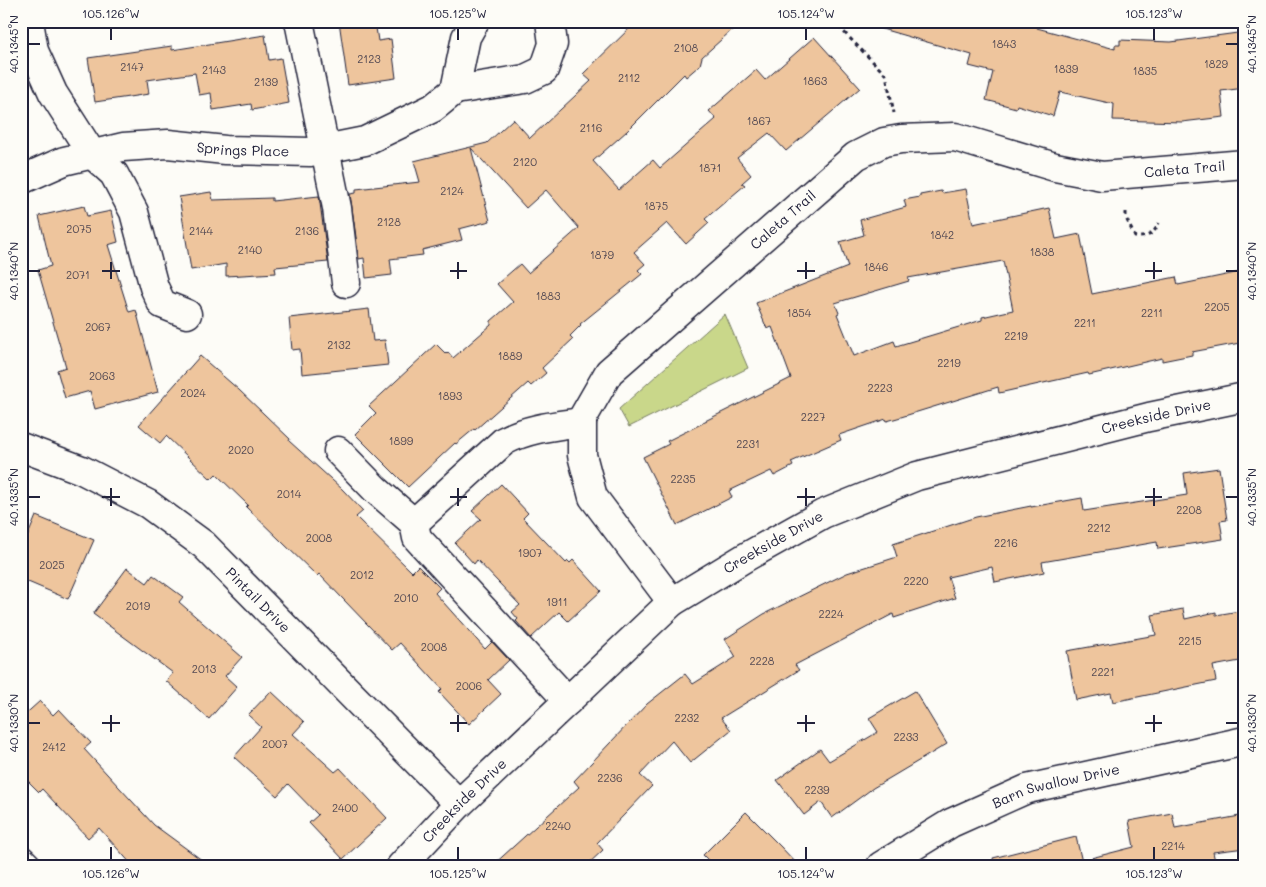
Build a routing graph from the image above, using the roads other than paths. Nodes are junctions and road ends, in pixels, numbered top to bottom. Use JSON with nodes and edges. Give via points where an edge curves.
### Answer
{"nodes":[{"id":1,"x":29,"y":21,"type":"edge"},
{"id":2,"x":299,"y":21,"type":"edge"},
{"id":3,"x":475,"y":21,"type":"edge"},
{"id":4,"x":556,"y":24,"type":"edge"},
{"id":5,"x":455,"y":90,"type":"junction"},
{"id":6,"x":326,"y":149,"type":"junction"},
{"id":7,"x":92,"y":154,"type":"junction"},
{"id":8,"x":1245,"y":164,"type":"edge"},
{"id":9,"x":21,"y":180,"type":"edge"},
{"id":10,"x":346,"y":283,"type":"dead end"},
{"id":11,"x":187,"y":314,"type":"dead end"},
{"id":12,"x":1245,"y":397,"type":"edge"},
{"id":13,"x":582,"y":422,"type":"junction"},
{"id":14,"x":21,"y":447,"type":"edge"},
{"id":15,"x":338,"y":451,"type":"dead end"},
{"id":16,"x":414,"y":523,"type":"junction"},
{"id":17,"x":672,"y":602,"type":"junction"},
{"id":18,"x":568,"y":701,"type":"junction"},
{"id":19,"x":1245,"y":741,"type":"edge"},
{"id":20,"x":460,"y":804,"type":"junction"},
{"id":21,"x":21,"y":860,"type":"edge"},
{"id":22,"x":27,"y":866,"type":"edge"},
{"id":23,"x":401,"y":866,"type":"edge"},
{"id":24,"x":881,"y":866,"type":"edge"}],
"edges":[{"from":1,"to":7,"type":"street","via":[[34,51],[53,93]]},
{"from":2,"to":6,"type":"street"},
{"from":3,"to":5,"type":"street","via":[[466,37]]},
{"from":4,"to":5,"type":"street","via":[[544,70],[525,80]]},
{"from":5,"to":6,"type":"street","name":"Springs Place","via":[[433,108],[365,141]]},
{"from":6,"to":7,"type":"street","name":"Springs Place","via":[[310,152],[225,150],[168,144],[123,147]]},
{"from":6,"to":10,"type":"street"},
{"from":7,"to":9,"type":"street","name":"Springs Place","via":[[64,160]]},
{"from":7,"to":11,"type":"street","via":[[114,174],[134,212],[154,287],[162,304]]},
{"from":8,"to":13,"type":"street","name":"Caleta Trail","via":[[1102,176],[1055,167],[955,136],[884,142],[856,156],[609,372]]},
{"from":12,"to":17,"type":"street","name":"Creekside Drive","via":[[1149,417],[916,476],[823,514]]},
{"from":13,"to":16,"type":"street","via":[[539,428],[504,441]]},
{"from":13,"to":17,"type":"street","name":"Caleta Trail","via":[[582,455],[593,497]]},
{"from":14,"to":20,"type":"street","name":"Pintail Drive","via":[[82,470],[148,504],[204,545]]},
{"from":15,"to":16,"type":"street"},
{"from":16,"to":18,"type":"street","via":[[417,538]]},
{"from":17,"to":18,"type":"street","name":"Creekside Drive"},
{"from":18,"to":20,"type":"street","name":"Creekside Drive"},
{"from":19,"to":24,"type":"street","name":"Barn Swallow Drive","via":[[1027,789],[951,823]]},
{"from":20,"to":23,"type":"street","name":"Creekside Drive"},
{"from":21,"to":22,"type":"street"}]}
